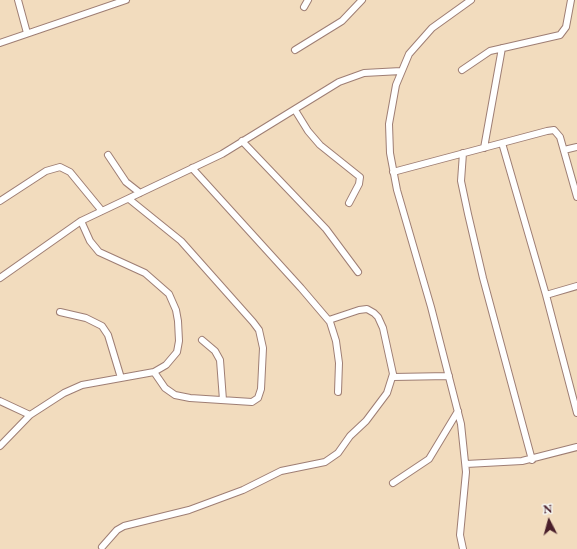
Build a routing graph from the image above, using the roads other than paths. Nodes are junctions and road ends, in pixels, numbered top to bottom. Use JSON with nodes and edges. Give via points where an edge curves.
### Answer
{"nodes":[{"id":1,"x":18,"y":0,"type":"edge"},
{"id":2,"x":126,"y":0,"type":"edge"},
{"id":3,"x":308,"y":0,"type":"edge"},
{"id":4,"x":362,"y":0,"type":"edge"},
{"id":5,"x":471,"y":0,"type":"edge"},
{"id":6,"x":571,"y":0,"type":"edge"},
{"id":7,"x":304,"y":7,"type":"dead end"},
{"id":8,"x":27,"y":33,"type":"junction"},
{"id":9,"x":0,"y":43,"type":"edge"},
{"id":10,"x":502,"y":48,"type":"junction"},
{"id":11,"x":295,"y":50,"type":"dead end"},
{"id":12,"x":462,"y":70,"type":"dead end"},
{"id":13,"x":401,"y":71,"type":"junction"},
{"id":14,"x":295,"y":110,"type":"junction"},
{"id":15,"x":242,"y":142,"type":"junction"},
{"id":16,"x":502,"y":143,"type":"junction"},
{"id":17,"x":577,"y":147,"type":"edge"},
{"id":18,"x":484,"y":148,"type":"junction"},
{"id":19,"x":564,"y":150,"type":"junction"},
{"id":20,"x":463,"y":153,"type":"junction"},
{"id":21,"x":108,"y":155,"type":"dead end"},
{"id":22,"x":192,"y":168,"type":"junction"},
{"id":23,"x":393,"y":172,"type":"junction"},
{"id":24,"x":140,"y":193,"type":"junction"},
{"id":25,"x":577,"y":197,"type":"edge"},
{"id":26,"x":129,"y":199,"type":"junction"},
{"id":27,"x":0,"y":201,"type":"edge"},
{"id":28,"x":349,"y":203,"type":"dead end"},
{"id":29,"x":102,"y":211,"type":"junction"},
{"id":30,"x":80,"y":221,"type":"junction"},
{"id":31,"x":358,"y":272,"type":"dead end"},
{"id":32,"x":0,"y":278,"type":"edge"},
{"id":33,"x":577,"y":286,"type":"edge"},
{"id":34,"x":546,"y":294,"type":"junction"},
{"id":35,"x":60,"y":312,"type":"dead end"},
{"id":36,"x":328,"y":320,"type":"junction"},
{"id":37,"x":202,"y":340,"type":"dead end"},
{"id":38,"x":154,"y":372,"type":"junction"},
{"id":39,"x":449,"y":376,"type":"junction"},
{"id":40,"x":393,"y":377,"type":"junction"},
{"id":41,"x":121,"y":378,"type":"junction"},
{"id":42,"x":338,"y":392,"type":"dead end"},
{"id":43,"x":223,"y":400,"type":"junction"},
{"id":44,"x":0,"y":401,"type":"edge"},
{"id":45,"x":458,"y":411,"type":"junction"},
{"id":46,"x":577,"y":413,"type":"edge"},
{"id":47,"x":30,"y":415,"type":"junction"},
{"id":48,"x":0,"y":446,"type":"edge"},
{"id":49,"x":577,"y":447,"type":"edge"},
{"id":50,"x":532,"y":460,"type":"junction"},
{"id":51,"x":466,"y":464,"type":"junction"},
{"id":52,"x":393,"y":483,"type":"dead end"},
{"id":53,"x":102,"y":547,"type":"dead end"},
{"id":54,"x":462,"y":549,"type":"edge"}],
"edges":[{"from":1,"to":8,"type":"street"},
{"from":2,"to":8,"type":"street"},
{"from":3,"to":7,"type":"street"},
{"from":4,"to":11,"type":"street","via":[[342,21]]},
{"from":5,"to":13,"type":"street","via":[[438,22],[423,36],[409,54]]},
{"from":6,"to":10,"type":"street","via":[[566,27],[560,35]]},
{"from":8,"to":9,"type":"street"},
{"from":10,"to":12,"type":"street","via":[[490,51]]},
{"from":10,"to":18,"type":"street"},
{"from":13,"to":14,"type":"street","via":[[347,78]]},
{"from":13,"to":23,"type":"street","via":[[391,105],[389,124]]},
{"from":14,"to":15,"type":"street"},
{"from":14,"to":28,"type":"street","via":[[320,145],[360,177]]},
{"from":15,"to":22,"type":"street"},
{"from":15,"to":31,"type":"street","via":[[322,225]]},
{"from":16,"to":18,"type":"street"},
{"from":16,"to":19,"type":"street","via":[[554,130],[560,137]]},
{"from":16,"to":34,"type":"street"},
{"from":17,"to":19,"type":"street"},
{"from":18,"to":20,"type":"street"},
{"from":19,"to":25,"type":"street"},
{"from":20,"to":23,"type":"street"},
{"from":20,"to":50,"type":"street","via":[[462,182],[468,214]]},
{"from":21,"to":24,"type":"street","via":[[126,182]]},
{"from":22,"to":24,"type":"street"},
{"from":22,"to":36,"type":"street","via":[[288,272]]},
{"from":23,"to":39,"type":"street"},
{"from":24,"to":26,"type":"street"},
{"from":26,"to":29,"type":"street"},
{"from":26,"to":43,"type":"street","via":[[181,241],[259,330],[264,363],[258,398],[248,402]]},
{"from":27,"to":29,"type":"street","via":[[46,171],[60,166],[70,172]]},
{"from":29,"to":30,"type":"street"},
{"from":30,"to":32,"type":"street"},
{"from":30,"to":38,"type":"street","via":[[99,252],[145,273],[163,287],[173,300],[178,322],[179,347],[166,365]]},
{"from":33,"to":34,"type":"street"},
{"from":34,"to":46,"type":"street"},
{"from":35,"to":41,"type":"street","via":[[86,318],[102,326],[108,335]]},
{"from":36,"to":40,"type":"street","via":[[359,310],[374,312],[383,328]]},
{"from":36,"to":42,"type":"street","via":[[334,332],[339,363]]},
{"from":37,"to":43,"type":"street","via":[[215,351],[220,360]]},
{"from":38,"to":41,"type":"street"},
{"from":38,"to":43,"type":"street","via":[[173,394]]},
{"from":39,"to":40,"type":"street"},
{"from":39,"to":45,"type":"street"},
{"from":40,"to":53,"type":"street","via":[[390,388],[373,412],[329,460],[281,471],[243,490],[189,510],[124,526]]},
{"from":41,"to":47,"type":"street","via":[[74,388]]},
{"from":44,"to":47,"type":"street"},
{"from":45,"to":51,"type":"street"},
{"from":45,"to":52,"type":"street","via":[[429,459]]},
{"from":47,"to":48,"type":"street"},
{"from":49,"to":50,"type":"street"},
{"from":50,"to":51,"type":"street"},
{"from":51,"to":54,"type":"street","via":[[460,535]]}]}
